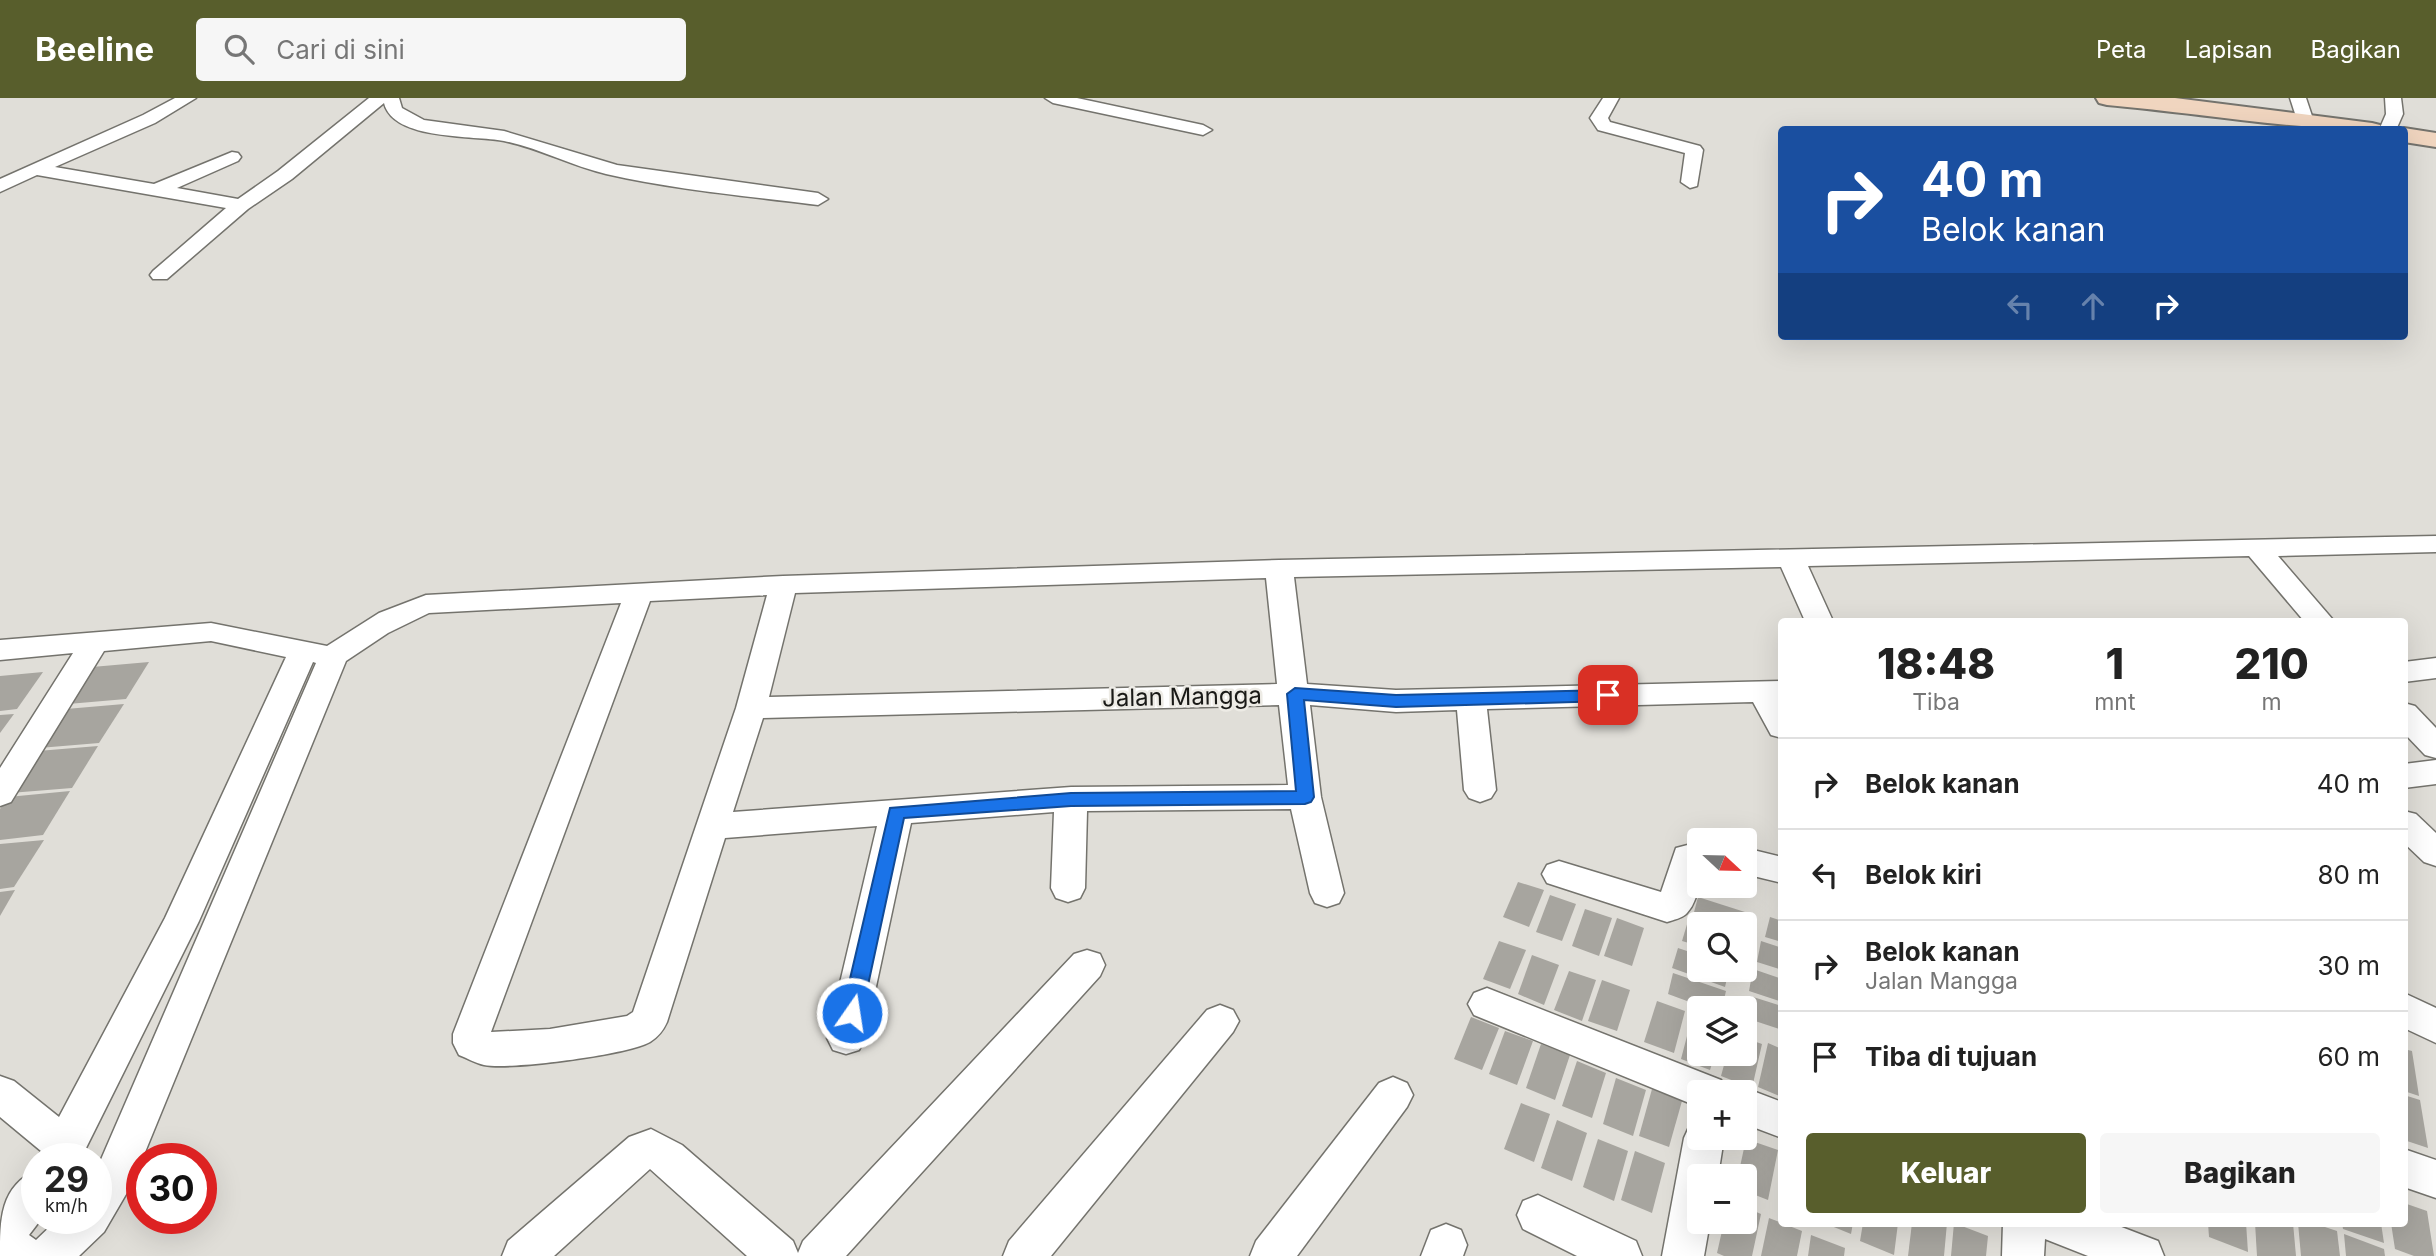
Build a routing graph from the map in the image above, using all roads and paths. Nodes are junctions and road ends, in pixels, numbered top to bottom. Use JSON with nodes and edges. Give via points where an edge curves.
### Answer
{"nodes":[{"id":1,"x":188,"y":98,"type":"edge"},
{"id":2,"x":379,"y":98,"type":"edge"},
{"id":3,"x":391,"y":98,"type":"edge"},
{"id":4,"x":1053,"y":98,"type":"edge"},
{"id":5,"x":1611,"y":98,"type":"edge"},
{"id":6,"x":2107,"y":98,"type":"edge"},
{"id":7,"x":2393,"y":98,"type":"edge"},
{"id":8,"x":2301,"y":108,"type":"edge"},
{"id":9,"x":2359,"y":126,"type":"edge"},
{"id":10,"x":2389,"y":126,"type":"edge"},
{"id":11,"x":1203,"y":130,"type":"dead end"},
{"id":12,"x":2408,"y":136,"type":"edge"},
{"id":13,"x":2436,"y":140,"type":"edge"},
{"id":14,"x":232,"y":156,"type":"dead end"},
{"id":15,"x":35,"y":169,"type":"junction"},
{"id":16,"x":1690,"y":182,"type":"dead end"},
{"id":17,"x":0,"y":186,"type":"edge"},
{"id":18,"x":156,"y":190,"type":"junction"},
{"id":19,"x":818,"y":199,"type":"dead end"},
{"id":20,"x":241,"y":205,"type":"junction"},
{"id":21,"x":160,"y":275,"type":"dead end"},
{"id":22,"x":2436,"y":544,"type":"edge"},
{"id":23,"x":2256,"y":548,"type":"junction"},
{"id":24,"x":1791,"y":558,"type":"junction"},
{"id":25,"x":1279,"y":569,"type":"junction"},
{"id":26,"x":783,"y":585,"type":"junction"},
{"id":27,"x":639,"y":592,"type":"junction"},
{"id":28,"x":1818,"y":618,"type":"edge"},
{"id":29,"x":2317,"y":618,"type":"edge"},
{"id":30,"x":95,"y":642,"type":"junction"},
{"id":31,"x":0,"y":650,"type":"edge"},
{"id":32,"x":319,"y":654,"type":"junction"},
{"id":33,"x":2436,"y":668,"type":"edge"},
{"id":34,"x":2408,"y":671,"type":"edge"},
{"id":35,"x":1772,"y":691,"type":"edge"},
{"id":36,"x":1295,"y":694,"type":"junction"},
{"id":37,"x":1471,"y":699,"type":"junction"},
{"id":38,"x":751,"y":708,"type":"junction"},
{"id":39,"x":1778,"y":713,"type":"edge"},
{"id":40,"x":2408,"y":718,"type":"edge"},
{"id":41,"x":2436,"y":747,"type":"edge"},
{"id":42,"x":2436,"y":772,"type":"edge"},
{"id":43,"x":2408,"y":776,"type":"edge"},
{"id":44,"x":1480,"y":790,"type":"dead end"},
{"id":45,"x":0,"y":794,"type":"edge"},
{"id":46,"x":1305,"y":797,"type":"junction"},
{"id":47,"x":1071,"y":799,"type":"junction"},
{"id":48,"x":897,"y":812,"type":"junction"},
{"id":49,"x":712,"y":826,"type":"junction"},
{"id":50,"x":2408,"y":827,"type":"edge"},
{"id":51,"x":2436,"y":853,"type":"edge"},
{"id":52,"x":1687,"y":862,"type":"edge"},
{"id":53,"x":1757,"y":864,"type":"edge"},
{"id":54,"x":1778,"y":869,"type":"edge"},
{"id":55,"x":1559,"y":874,"type":"dead end"},
{"id":56,"x":1068,"y":888,"type":"dead end"},
{"id":57,"x":1327,"y":893,"type":"dead end"},
{"id":58,"x":1087,"y":965,"type":"dead end"},
{"id":59,"x":1487,"y":1004,"type":"dead end"},
{"id":60,"x":2408,"y":1011,"type":"edge"},
{"id":61,"x":1220,"y":1021,"type":"dead end"},
{"id":62,"x":2436,"y":1027,"type":"edge"},
{"id":63,"x":846,"y":1038,"type":"dead end"},
{"id":64,"x":1687,"y":1084,"type":"edge"},
{"id":65,"x":0,"y":1093,"type":"edge"},
{"id":66,"x":1393,"y":1095,"type":"dead end"},
{"id":67,"x":1757,"y":1111,"type":"edge"},
{"id":68,"x":1778,"y":1118,"type":"edge"},
{"id":69,"x":52,"y":1143,"type":"edge"},
{"id":70,"x":67,"y":1143,"type":"edge"},
{"id":71,"x":1702,"y":1150,"type":"edge"},
{"id":72,"x":2408,"y":1169,"type":"edge"},
{"id":73,"x":2436,"y":1179,"type":"edge"},
{"id":74,"x":112,"y":1180,"type":"edge"},
{"id":75,"x":21,"y":1213,"type":"edge"},
{"id":76,"x":1538,"y":1215,"type":"dead end"},
{"id":77,"x":2024,"y":1227,"type":"edge"},
{"id":78,"x":2070,"y":1227,"type":"edge"},
{"id":79,"x":0,"y":1234,"type":"edge"},
{"id":80,"x":72,"y":1234,"type":"edge"},
{"id":81,"x":0,"y":1241,"type":"edge"},
{"id":82,"x":761,"y":1251,"type":"edge"},
{"id":83,"x":23,"y":1256,"type":"edge"},
{"id":84,"x":48,"y":1256,"type":"edge"},
{"id":85,"x":523,"y":1256,"type":"edge"},
{"id":86,"x":818,"y":1256,"type":"edge"},
{"id":87,"x":1024,"y":1256,"type":"edge"},
{"id":88,"x":1271,"y":1256,"type":"edge"},
{"id":89,"x":1621,"y":1256,"type":"edge"},
{"id":90,"x":1683,"y":1256,"type":"edge"},
{"id":91,"x":2023,"y":1256,"type":"edge"},
{"id":92,"x":2143,"y":1256,"type":"edge"}],
"edges":[{"from":1,"to":15,"type":"street"},
{"from":2,"to":20,"type":"street"},
{"from":3,"to":19,"type":"street","via":[[397,113],[422,126],[502,136],[615,171]]},
{"from":4,"to":11,"type":"street"},
{"from":5,"to":16,"type":"street","via":[[1599,118],[1604,126],[1694,150]]},
{"from":6,"to":8,"type":"street"},
{"from":7,"to":10,"type":"street","via":[[2396,107]]},
{"from":8,"to":9,"type":"street"},
{"from":12,"to":13,"type":"street"},
{"from":14,"to":18,"type":"street"},
{"from":15,"to":17,"type":"street"},
{"from":15,"to":18,"type":"street"},
{"from":18,"to":20,"type":"street"},
{"from":20,"to":21,"type":"street"},
{"from":22,"to":23,"type":"street"},
{"from":23,"to":24,"type":"street"},
{"from":23,"to":29,"type":"street"},
{"from":24,"to":25,"type":"street"},
{"from":24,"to":28,"type":"street"},
{"from":25,"to":26,"type":"street"},
{"from":25,"to":36,"type":"street"},
{"from":26,"to":27,"type":"street"},
{"from":26,"to":38,"type":"street"},
{"from":27,"to":32,"type":"street","via":[[426,604]]},
{"from":27,"to":49,"type":"street","via":[[472,1043],[497,1051],[541,1047],[645,1026]]},
{"from":30,"to":31,"type":"street"},
{"from":30,"to":32,"type":"street","via":[[211,632]]},
{"from":30,"to":45,"type":"street"},
{"from":32,"to":70,"type":"street"},
{"from":32,"to":74,"type":"street"},
{"from":33,"to":34,"type":"street"},
{"from":35,"to":37,"type":"street","name":"Jalan Mangga"},
{"from":35,"to":39,"type":"street"},
{"from":36,"to":37,"type":"street","name":"Jalan Mangga","via":[[1396,701]]},
{"from":36,"to":38,"type":"street","name":"Jalan Mangga"},
{"from":36,"to":46,"type":"street"},
{"from":37,"to":44,"type":"street"},
{"from":38,"to":49,"type":"street"},
{"from":40,"to":41,"type":"street"},
{"from":42,"to":43,"type":"street"},
{"from":46,"to":47,"type":"street"},
{"from":46,"to":57,"type":"street"},
{"from":47,"to":48,"type":"street"},
{"from":47,"to":56,"type":"street"},
{"from":48,"to":49,"type":"street"},
{"from":48,"to":63,"type":"street"},
{"from":50,"to":51,"type":"street"},
{"from":52,"to":55,"type":"street","via":[[1675,903],[1667,908]]},
{"from":53,"to":54,"type":"street"},
{"from":58,"to":86,"type":"street"},
{"from":59,"to":64,"type":"street"},
{"from":60,"to":62,"type":"street"},
{"from":61,"to":87,"type":"street"},
{"from":65,"to":69,"type":"street"},
{"from":66,"to":88,"type":"street"},
{"from":67,"to":68,"type":"street"},
{"from":71,"to":90,"type":"street"},
{"from":72,"to":73,"type":"street"},
{"from":75,"to":79,"type":"street"},
{"from":76,"to":89,"type":"street"},
{"from":77,"to":91,"type":"street"},
{"from":78,"to":92,"type":"street"},
{"from":80,"to":84,"type":"street"},
{"from":81,"to":83,"type":"street"},
{"from":82,"to":85,"type":"street","via":[[668,1158],[651,1148],[642,1150]]}]}
